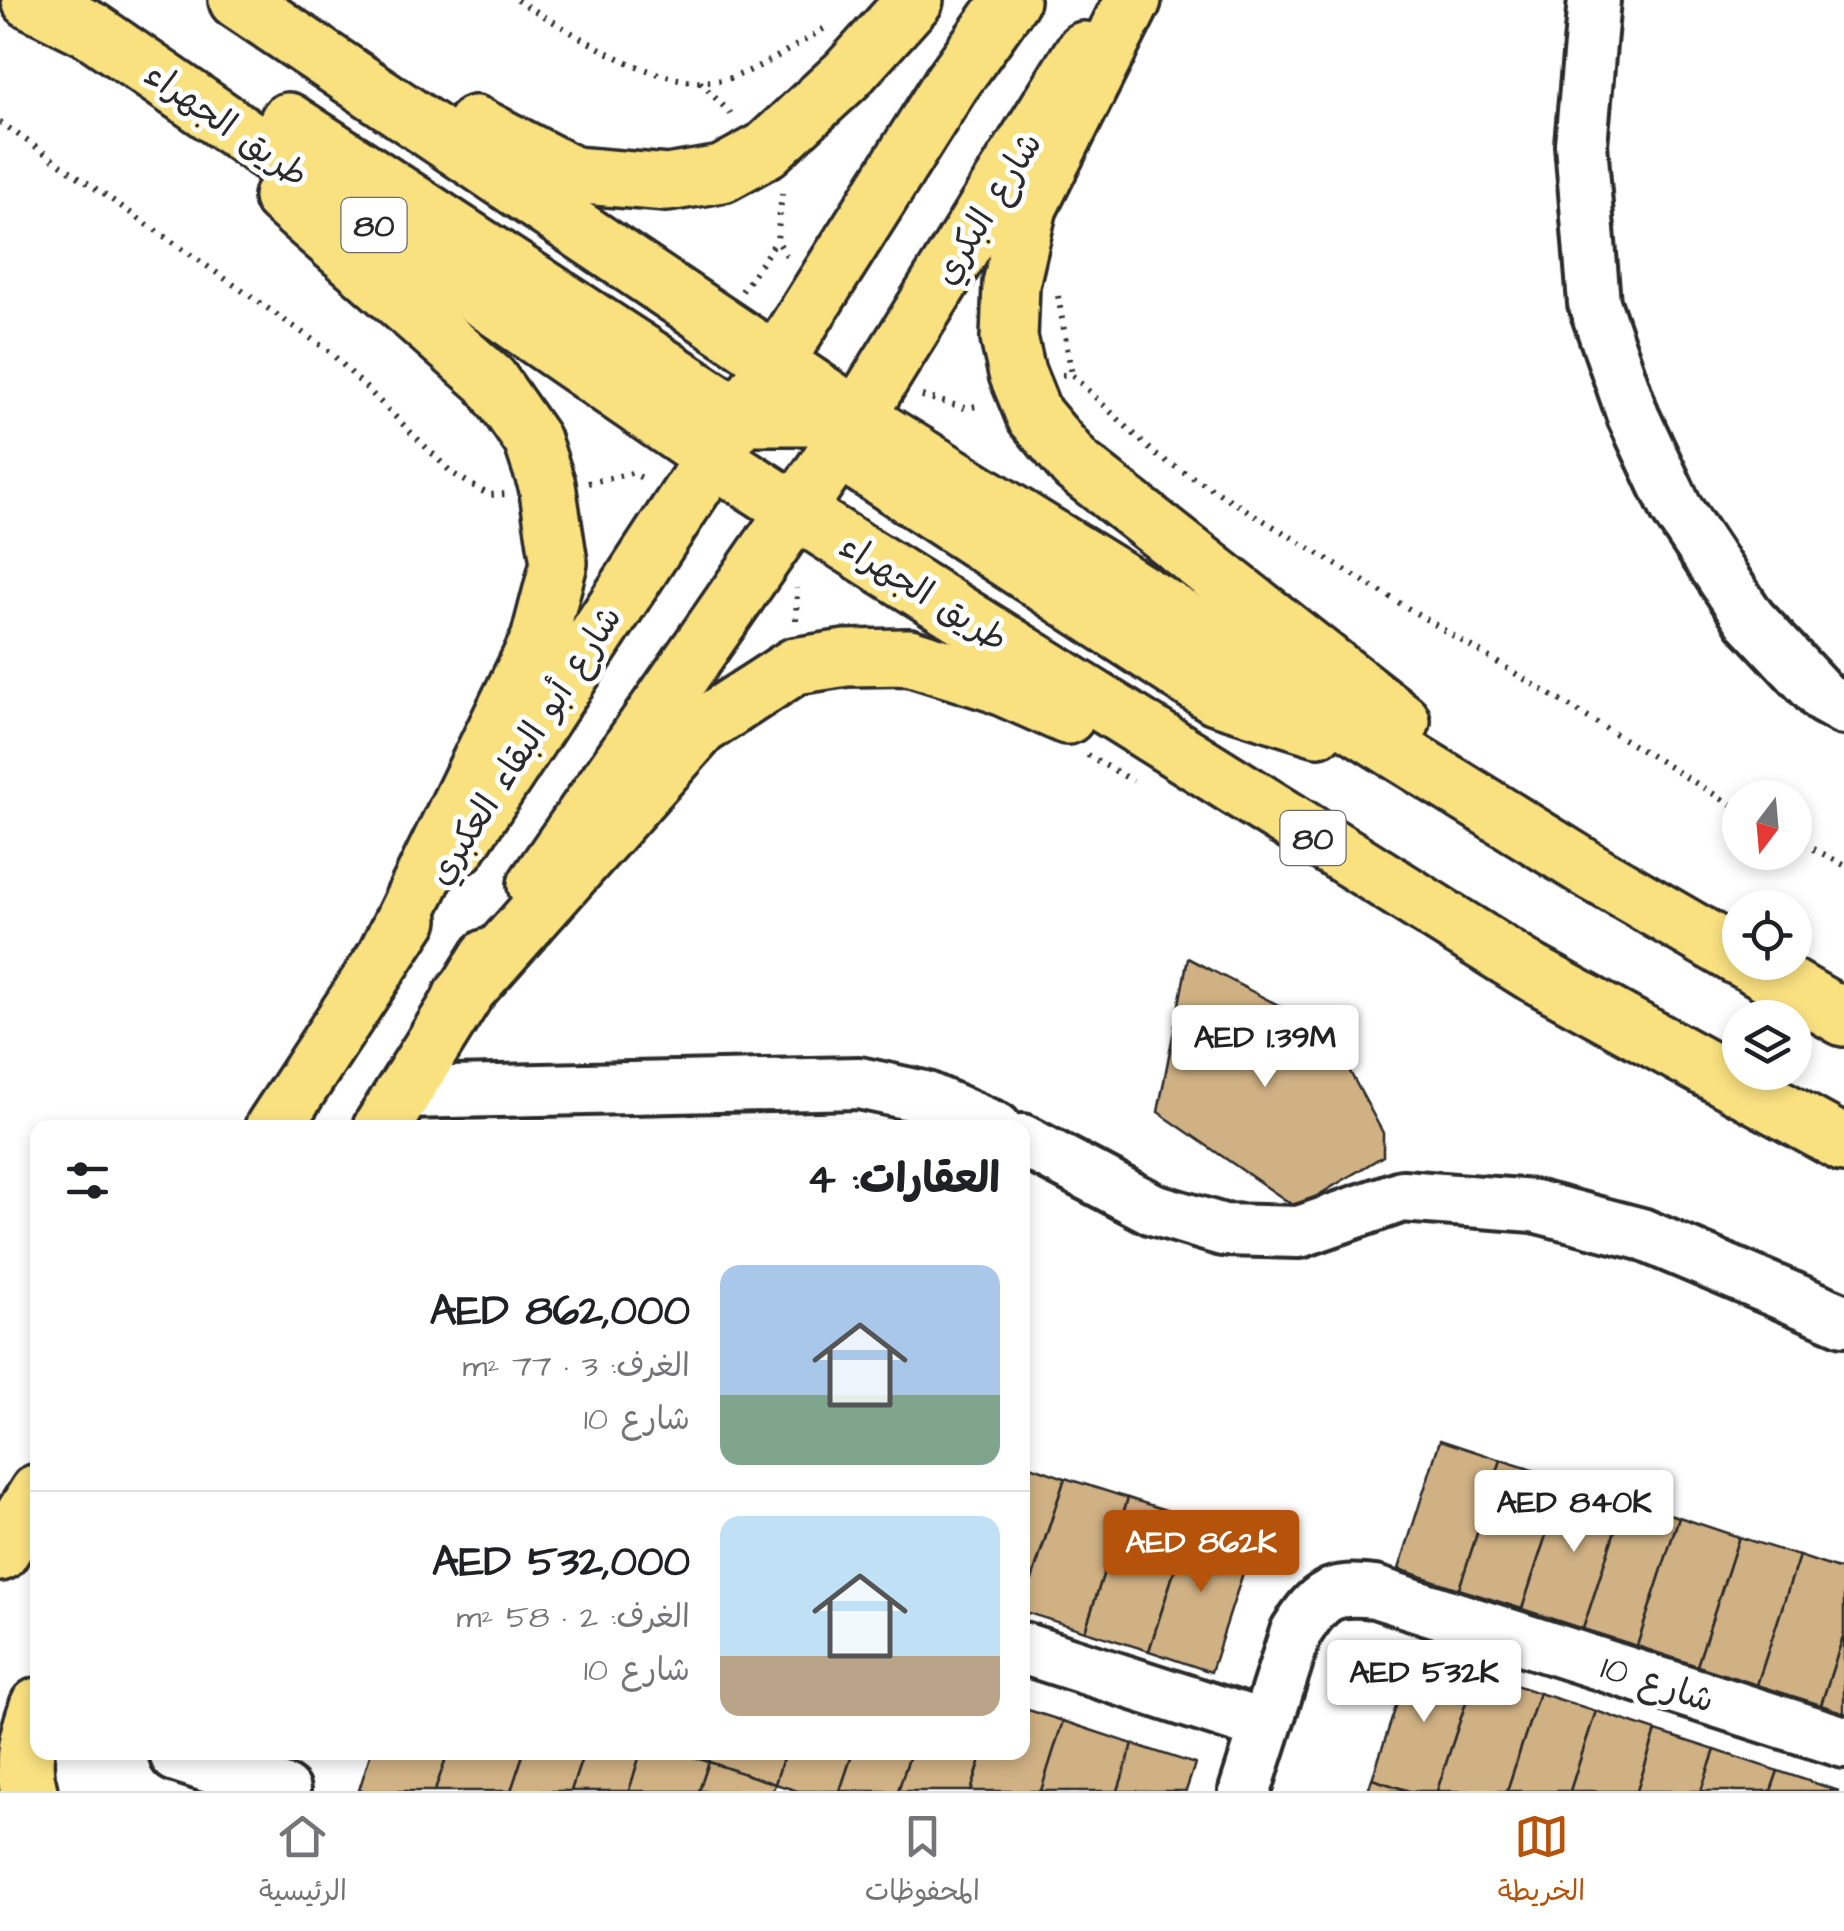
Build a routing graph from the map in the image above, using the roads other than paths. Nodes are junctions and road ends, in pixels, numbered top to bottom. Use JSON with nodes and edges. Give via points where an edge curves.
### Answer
{"nodes":[{"id":1,"x":30,"y":0,"type":"edge"},
{"id":2,"x":238,"y":0,"type":"edge"},
{"id":3,"x":915,"y":0,"type":"edge"},
{"id":4,"x":1011,"y":0,"type":"edge"},
{"id":5,"x":1119,"y":0,"type":"edge"},
{"id":6,"x":1133,"y":0,"type":"edge"},
{"id":7,"x":1594,"y":0,"type":"edge"},
{"id":8,"x":91,"y":30,"type":"junction"},
{"id":9,"x":775,"y":363,"type":"junction"},
{"id":10,"x":847,"y":433,"type":"junction"},
{"id":11,"x":712,"y":458,"type":"junction"},
{"id":12,"x":782,"y":531,"type":"junction"},
{"id":13,"x":1844,"y":710,"type":"edge"},
{"id":14,"x":1597,"y":875,"type":"junction"},
{"id":15,"x":1389,"y":886,"type":"junction"},
{"id":16,"x":1722,"y":948,"type":"edge"},
{"id":17,"x":385,"y":957,"type":"junction"},
{"id":18,"x":1779,"y":980,"type":"edge"},
{"id":19,"x":461,"y":997,"type":"junction"},
{"id":20,"x":1844,"y":1018,"type":"edge"},
{"id":21,"x":392,"y":1110,"type":"edge"},
{"id":22,"x":278,"y":1120,"type":"edge"},
{"id":23,"x":977,"y":1120,"type":"edge"},
{"id":24,"x":1030,"y":1144,"type":"edge"},
{"id":25,"x":1844,"y":1144,"type":"edge"},
{"id":26,"x":1844,"y":1320,"type":"edge"},
{"id":27,"x":30,"y":1505,"type":"edge"},
{"id":28,"x":0,"y":1553,"type":"edge"},
{"id":29,"x":1030,"y":1651,"type":"edge"},
{"id":30,"x":30,"y":1676,"type":"edge"},
{"id":31,"x":0,"y":1722,"type":"edge"},
{"id":32,"x":1264,"y":1726,"type":"junction"},
{"id":33,"x":30,"y":1731,"type":"edge"},
{"id":34,"x":1844,"y":1742,"type":"edge"},
{"id":35,"x":169,"y":1767,"type":"edge"},
{"id":36,"x":29,"y":1791,"type":"edge"},
{"id":37,"x":284,"y":1791,"type":"edge"},
{"id":38,"x":1245,"y":1791,"type":"edge"}],
"edges":[{"from":1,"to":8,"type":"main road"},
{"from":2,"to":3,"type":"main road","via":[[573,175],[667,183],[722,174],[766,150]]},
{"from":2,"to":9,"type":"main road"},
{"from":4,"to":9,"type":"main road","via":[[950,84]]},
{"from":5,"to":10,"type":"main road","name":"شارع البكري"},
{"from":6,"to":14,"type":"main road","via":[[1029,207],[1011,284],[1010,338],[1034,414],[1076,466]]},
{"from":7,"to":13,"type":"street","via":[[1581,144],[1594,303],[1633,416],[1676,508],[1750,618],[1824,698]]},
{"from":8,"to":11,"type":"main road","name":"طريق الجهراء","via":[[152,32]]},
{"from":8,"to":17,"type":"main road","via":[[490,380],[532,440],[559,563],[540,640]]},
{"from":9,"to":10,"type":"main road"},
{"from":9,"to":11,"type":"main road","name":"شارع أبو البقاء العكبري"},
{"from":10,"to":11,"type":"main road"},
{"from":10,"to":12,"type":"main road"},
{"from":10,"to":14,"type":"main road","via":[[1216,696],[1397,752]]},
{"from":11,"to":12,"type":"main road","name":"طريق الجهراء","number":"80"},
{"from":11,"to":17,"type":"main road","name":"شارع أبو البقاء العكبري"},
{"from":12,"to":15,"type":"main road","name":"طريق الجهراء","number":"80"},
{"from":12,"to":19,"type":"main road"},
{"from":14,"to":16,"type":"main road"},
{"from":15,"to":19,"type":"main road","via":[[1096,729],[995,684],[909,657],[846,658],[795,666],[701,727]]},
{"from":15,"to":25,"type":"main road","name":"طريق الجهراء","number":"80","via":[[1528,971]]},
{"from":17,"to":22,"type":"main road","name":"شارع أبو البقاء العكبري"},
{"from":18,"to":20,"type":"main road"},
{"from":19,"to":21,"type":"main road"},
{"from":21,"to":23,"type":"street","via":[[860,1083],[924,1097]]},
{"from":24,"to":26,"type":"street","via":[[1153,1209],[1223,1230],[1299,1232],[1402,1196],[1534,1206],[1640,1234]]},
{"from":27,"to":28,"type":"main road"},
{"from":29,"to":32,"type":"street"},
{"from":30,"to":31,"type":"main road"},
{"from":32,"to":34,"type":"street","name":"شارع 10","via":[[1296,1632],[1327,1594],[1345,1589],[1375,1592]]},
{"from":32,"to":38,"type":"street","name":"شارع 10"},
{"from":33,"to":36,"type":"main road","via":[[24,1765]]},
{"from":35,"to":37,"type":"street"}]}
